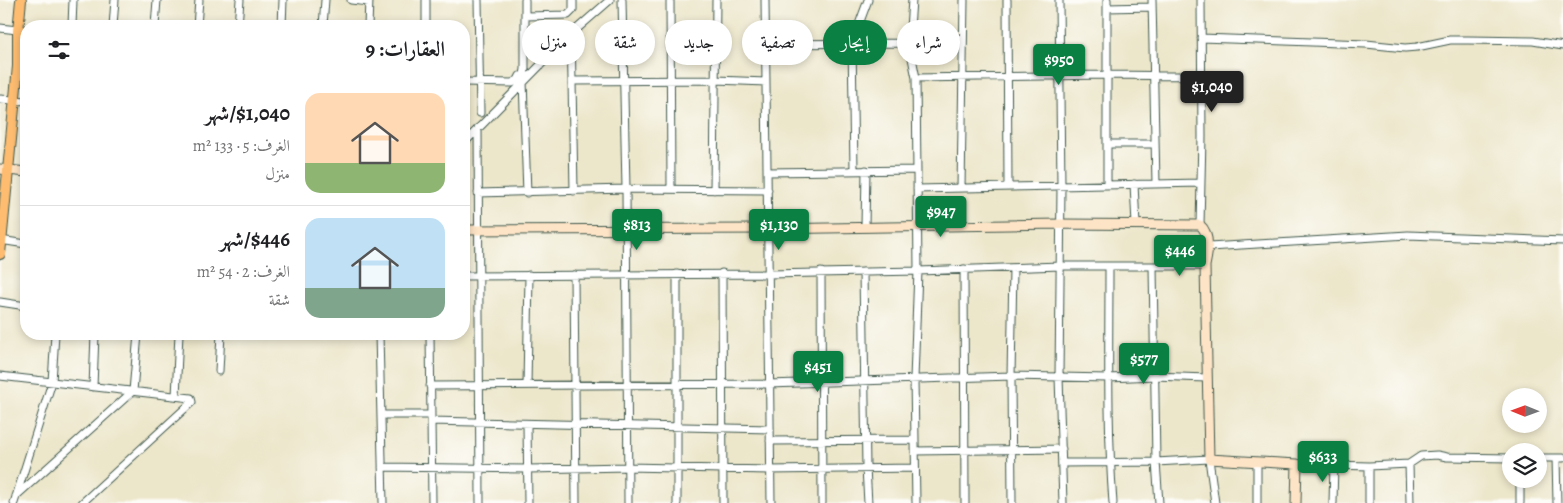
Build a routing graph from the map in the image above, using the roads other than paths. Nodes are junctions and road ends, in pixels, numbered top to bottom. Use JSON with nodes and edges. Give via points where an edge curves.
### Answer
{"nodes":[{"id":1,"x":22,"y":0,"type":"edge"},
{"id":2,"x":73,"y":0,"type":"edge"},
{"id":3,"x":114,"y":0,"type":"edge"},
{"id":4,"x":157,"y":0,"type":"edge"},
{"id":5,"x":199,"y":0,"type":"edge"},
{"id":6,"x":240,"y":0,"type":"edge"},
{"id":7,"x":283,"y":0,"type":"edge"},
{"id":8,"x":325,"y":0,"type":"edge"},
{"id":9,"x":351,"y":0,"type":"edge"},
{"id":10,"x":426,"y":0,"type":"edge"},
{"id":11,"x":478,"y":0,"type":"edge"},
{"id":12,"x":525,"y":0,"type":"edge"},
{"id":13,"x":572,"y":0,"type":"edge"},
{"id":14,"x":610,"y":0,"type":"edge"},
{"id":15,"x":622,"y":0,"type":"edge"},
{"id":16,"x":670,"y":0,"type":"edge"},
{"id":17,"x":716,"y":0,"type":"edge"},
{"id":18,"x":765,"y":0,"type":"edge"},
{"id":19,"x":868,"y":0,"type":"edge"},
{"id":20,"x":912,"y":0,"type":"edge"},
{"id":21,"x":964,"y":0,"type":"edge"},
{"id":22,"x":1007,"y":0,"type":"edge"},
{"id":23,"x":1058,"y":0,"type":"edge"},
{"id":24,"x":1201,"y":0,"type":"edge"},
{"id":25,"x":369,"y":1,"type":"edge"},
{"id":26,"x":1107,"y":4,"type":"edge"},
{"id":27,"x":1152,"y":4,"type":"edge"},
{"id":28,"x":525,"y":16,"type":"junction"},
{"id":29,"x":22,"y":20,"type":"edge"},
{"id":30,"x":72,"y":20,"type":"edge"},
{"id":31,"x":113,"y":20,"type":"edge"},
{"id":32,"x":155,"y":20,"type":"edge"},
{"id":33,"x":197,"y":20,"type":"edge"},
{"id":34,"x":238,"y":20,"type":"edge"},
{"id":35,"x":282,"y":20,"type":"edge"},
{"id":36,"x":323,"y":20,"type":"edge"},
{"id":37,"x":368,"y":20,"type":"edge"},
{"id":38,"x":426,"y":20,"type":"edge"},
{"id":39,"x":765,"y":20,"type":"edge"},
{"id":40,"x":861,"y":20,"type":"edge"},
{"id":41,"x":911,"y":20,"type":"edge"},
{"id":42,"x":585,"y":22,"type":"edge"},
{"id":43,"x":0,"y":28,"type":"edge"},
{"id":44,"x":20,"y":31,"type":"edge"},
{"id":45,"x":1201,"y":38,"type":"junction"},
{"id":46,"x":1563,"y":46,"type":"edge"},
{"id":47,"x":20,"y":48,"type":"edge"},
{"id":48,"x":539,"y":65,"type":"edge"},
{"id":49,"x":572,"y":65,"type":"edge"},
{"id":50,"x":766,"y":65,"type":"edge"},
{"id":51,"x":852,"y":65,"type":"edge"},
{"id":52,"x":913,"y":65,"type":"edge"},
{"id":53,"x":525,"y":69,"type":"junction"},
{"id":54,"x":1106,"y":75,"type":"junction"},
{"id":55,"x":1154,"y":75,"type":"junction"},
{"id":56,"x":1008,"y":76,"type":"junction"},
{"id":57,"x":1060,"y":76,"type":"junction"},
{"id":58,"x":1201,"y":76,"type":"junction"},
{"id":59,"x":962,"y":77,"type":"junction"},
{"id":60,"x":916,"y":78,"type":"junction"},
{"id":61,"x":624,"y":80,"type":"junction"},
{"id":62,"x":670,"y":80,"type":"junction"},
{"id":63,"x":716,"y":80,"type":"junction"},
{"id":64,"x":523,"y":81,"type":"junction"},
{"id":65,"x":572,"y":81,"type":"junction"},
{"id":66,"x":470,"y":82,"type":"edge"},
{"id":67,"x":479,"y":82,"type":"junction"},
{"id":68,"x":766,"y":82,"type":"junction"},
{"id":69,"x":0,"y":99,"type":"edge"},
{"id":70,"x":14,"y":100,"type":"junction"},
{"id":71,"x":20,"y":101,"type":"edge"},
{"id":72,"x":480,"y":113,"type":"dead end"},
{"id":73,"x":478,"y":128,"type":"junction"},
{"id":74,"x":470,"y":137,"type":"edge"},
{"id":75,"x":1107,"y":144,"type":"junction"},
{"id":76,"x":1155,"y":144,"type":"junction"},
{"id":77,"x":4,"y":169,"type":"edge"},
{"id":78,"x":854,"y":170,"type":"junction"},
{"id":79,"x":866,"y":170,"type":"junction"},
{"id":80,"x":916,"y":170,"type":"junction"},
{"id":81,"x":20,"y":171,"type":"edge"},
{"id":82,"x":768,"y":172,"type":"junction"},
{"id":83,"x":1201,"y":183,"type":"junction"},
{"id":84,"x":1134,"y":184,"type":"junction"},
{"id":85,"x":1156,"y":184,"type":"junction"},
{"id":86,"x":1107,"y":185,"type":"junction"},
{"id":87,"x":1008,"y":186,"type":"junction"},
{"id":88,"x":1062,"y":186,"type":"junction"},
{"id":89,"x":961,"y":188,"type":"junction"},
{"id":90,"x":626,"y":189,"type":"junction"},
{"id":91,"x":671,"y":189,"type":"junction"},
{"id":92,"x":917,"y":189,"type":"junction"},
{"id":93,"x":714,"y":190,"type":"junction"},
{"id":94,"x":768,"y":190,"type":"junction"},
{"id":95,"x":574,"y":191,"type":"junction"},
{"id":96,"x":527,"y":192,"type":"junction"},
{"id":97,"x":478,"y":193,"type":"junction"},
{"id":98,"x":1061,"y":224,"type":"junction"},
{"id":99,"x":1136,"y":225,"type":"junction"},
{"id":100,"x":1200,"y":225,"type":"junction"},
{"id":101,"x":865,"y":227,"type":"junction"},
{"id":102,"x":917,"y":227,"type":"junction"},
{"id":103,"x":626,"y":229,"type":"junction"},
{"id":104,"x":768,"y":229,"type":"junction"},
{"id":105,"x":470,"y":230,"type":"edge"},
{"id":106,"x":479,"y":230,"type":"junction"},
{"id":107,"x":1,"y":240,"type":"edge"},
{"id":108,"x":1563,"y":241,"type":"edge"},
{"id":109,"x":20,"y":243,"type":"edge"},
{"id":110,"x":1209,"y":247,"type":"junction"},
{"id":111,"x":0,"y":254,"type":"edge"},
{"id":112,"x":1061,"y":266,"type":"junction"},
{"id":113,"x":1153,"y":266,"type":"junction"},
{"id":114,"x":1206,"y":266,"type":"junction"},
{"id":115,"x":1109,"y":267,"type":"junction"},
{"id":116,"x":1013,"y":268,"type":"junction"},
{"id":117,"x":964,"y":269,"type":"junction"},
{"id":118,"x":918,"y":271,"type":"junction"},
{"id":119,"x":821,"y":272,"type":"junction"},
{"id":120,"x":863,"y":272,"type":"junction"},
{"id":121,"x":677,"y":274,"type":"junction"},
{"id":122,"x":722,"y":274,"type":"junction"},
{"id":123,"x":768,"y":274,"type":"junction"},
{"id":124,"x":479,"y":275,"type":"junction"},
{"id":125,"x":529,"y":275,"type":"junction"},
{"id":126,"x":574,"y":275,"type":"junction"},
{"id":127,"x":626,"y":275,"type":"junction"},
{"id":128,"x":470,"y":276,"type":"edge"},
{"id":129,"x":0,"y":302,"type":"edge"},
{"id":130,"x":20,"y":305,"type":"edge"},
{"id":131,"x":55,"y":340,"type":"edge"},
{"id":132,"x":95,"y":340,"type":"edge"},
{"id":133,"x":138,"y":340,"type":"edge"},
{"id":134,"x":179,"y":340,"type":"edge"},
{"id":135,"x":221,"y":340,"type":"edge"},
{"id":136,"x":379,"y":340,"type":"edge"},
{"id":137,"x":430,"y":340,"type":"edge"},
{"id":138,"x":219,"y":371,"type":"dead end"},
{"id":139,"x":0,"y":376,"type":"edge"},
{"id":140,"x":1011,"y":376,"type":"junction"},
{"id":141,"x":1155,"y":376,"type":"junction"},
{"id":142,"x":1059,"y":377,"type":"junction"},
{"id":143,"x":964,"y":378,"type":"junction"},
{"id":144,"x":1108,"y":378,"type":"junction"},
{"id":145,"x":1206,"y":378,"type":"junction"},
{"id":146,"x":914,"y":379,"type":"junction"},
{"id":147,"x":864,"y":381,"type":"junction"},
{"id":148,"x":52,"y":382,"type":"junction"},
{"id":149,"x":820,"y":382,"type":"junction"},
{"id":150,"x":479,"y":384,"type":"junction"},
{"id":151,"x":527,"y":384,"type":"junction"},
{"id":152,"x":627,"y":384,"type":"junction"},
{"id":153,"x":677,"y":384,"type":"junction"},
{"id":154,"x":721,"y":384,"type":"junction"},
{"id":155,"x":769,"y":384,"type":"junction"},
{"id":156,"x":574,"y":385,"type":"junction"},
{"id":157,"x":92,"y":386,"type":"junction"},
{"id":158,"x":430,"y":386,"type":"junction"},
{"id":159,"x":134,"y":391,"type":"junction"},
{"id":160,"x":176,"y":396,"type":"junction"},
{"id":161,"x":381,"y":415,"type":"junction"},
{"id":162,"x":431,"y":418,"type":"junction"},
{"id":163,"x":479,"y":423,"type":"junction"},
{"id":164,"x":527,"y":424,"type":"junction"},
{"id":165,"x":575,"y":425,"type":"junction"},
{"id":166,"x":627,"y":425,"type":"junction"},
{"id":167,"x":677,"y":427,"type":"junction"},
{"id":168,"x":722,"y":428,"type":"junction"},
{"id":169,"x":770,"y":429,"type":"junction"},
{"id":170,"x":821,"y":439,"type":"junction"},
{"id":171,"x":865,"y":439,"type":"junction"},
{"id":172,"x":915,"y":440,"type":"junction"},
{"id":173,"x":770,"y":441,"type":"junction"},
{"id":174,"x":1062,"y":449,"type":"junction"},
{"id":175,"x":1012,"y":450,"type":"junction"},
{"id":176,"x":915,"y":451,"type":"junction"},
{"id":177,"x":965,"y":451,"type":"junction"},
{"id":178,"x":1502,"y":458,"type":"edge"},
{"id":179,"x":1547,"y":458,"type":"edge"},
{"id":180,"x":1560,"y":458,"type":"edge"},
{"id":181,"x":1209,"y":460,"type":"junction"},
{"id":182,"x":1110,"y":462,"type":"junction"},
{"id":183,"x":1156,"y":462,"type":"junction"},
{"id":184,"x":1062,"y":463,"type":"junction"},
{"id":185,"x":1257,"y":463,"type":"junction"},
{"id":186,"x":1297,"y":464,"type":"junction"},
{"id":187,"x":1334,"y":464,"type":"junction"},
{"id":188,"x":1409,"y":464,"type":"junction"},
{"id":189,"x":1368,"y":466,"type":"junction"},
{"id":190,"x":382,"y":467,"type":"junction"},
{"id":191,"x":628,"y":467,"type":"junction"},
{"id":192,"x":432,"y":468,"type":"junction"},
{"id":193,"x":677,"y":468,"type":"junction"},
{"id":194,"x":722,"y":468,"type":"junction"},
{"id":195,"x":822,"y":468,"type":"junction"},
{"id":196,"x":866,"y":468,"type":"junction"},
{"id":197,"x":915,"y":468,"type":"junction"},
{"id":198,"x":480,"y":469,"type":"junction"},
{"id":199,"x":576,"y":469,"type":"junction"},
{"id":200,"x":528,"y":470,"type":"junction"},
{"id":201,"x":770,"y":470,"type":"junction"},
{"id":202,"x":1520,"y":488,"type":"edge"},
{"id":203,"x":15,"y":500,"type":"edge"},
{"id":204,"x":82,"y":503,"type":"edge"},
{"id":205,"x":383,"y":503,"type":"edge"},
{"id":206,"x":432,"y":503,"type":"edge"},
{"id":207,"x":480,"y":503,"type":"edge"},
{"id":208,"x":528,"y":503,"type":"edge"},
{"id":209,"x":576,"y":503,"type":"edge"},
{"id":210,"x":628,"y":503,"type":"edge"},
{"id":211,"x":677,"y":503,"type":"edge"},
{"id":212,"x":723,"y":503,"type":"edge"},
{"id":213,"x":771,"y":503,"type":"edge"},
{"id":214,"x":822,"y":503,"type":"edge"},
{"id":215,"x":868,"y":503,"type":"edge"},
{"id":216,"x":916,"y":503,"type":"edge"},
{"id":217,"x":965,"y":503,"type":"edge"},
{"id":218,"x":1012,"y":503,"type":"edge"},
{"id":219,"x":1063,"y":503,"type":"edge"},
{"id":220,"x":1113,"y":503,"type":"edge"},
{"id":221,"x":1159,"y":503,"type":"edge"},
{"id":222,"x":1215,"y":503,"type":"edge"},
{"id":223,"x":1257,"y":503,"type":"edge"},
{"id":224,"x":1296,"y":503,"type":"edge"},
{"id":225,"x":1334,"y":503,"type":"edge"},
{"id":226,"x":1369,"y":503,"type":"edge"},
{"id":227,"x":1410,"y":503,"type":"edge"},
{"id":228,"x":1520,"y":503,"type":"edge"},
{"id":229,"x":1557,"y":503,"type":"edge"}],
"edges":[{"from":1,"to":29,"type":"main road"},
{"from":2,"to":30,"type":"street"},
{"from":3,"to":31,"type":"street"},
{"from":4,"to":32,"type":"street"},
{"from":5,"to":33,"type":"street"},
{"from":6,"to":34,"type":"street"},
{"from":7,"to":35,"type":"street"},
{"from":8,"to":36,"type":"street"},
{"from":9,"to":25,"type":"street"},
{"from":10,"to":38,"type":"street"},
{"from":11,"to":67,"type":"street"},
{"from":12,"to":28,"type":"street"},
{"from":13,"to":28,"type":"street","via":[[572,10],[568,15]]},
{"from":14,"to":42,"type":"street"},
{"from":15,"to":61,"type":"street"},
{"from":16,"to":62,"type":"street"},
{"from":17,"to":63,"type":"street"},
{"from":18,"to":39,"type":"street"},
{"from":19,"to":40,"type":"street"},
{"from":20,"to":41,"type":"street"},
{"from":21,"to":59,"type":"street"},
{"from":22,"to":56,"type":"street"},
{"from":23,"to":57,"type":"street"},
{"from":24,"to":45,"type":"street"},
{"from":25,"to":37,"type":"street"},
{"from":26,"to":27,"type":"street"},
{"from":26,"to":54,"type":"street"},
{"from":27,"to":55,"type":"street"},
{"from":28,"to":53,"type":"street"},
{"from":43,"to":44,"type":"street"},
{"from":45,"to":46,"type":"street","via":[[1405,48],[1450,40],[1534,41]]},
{"from":45,"to":58,"type":"street"},
{"from":47,"to":70,"type":"main road"},
{"from":48,"to":64,"type":"street"},
{"from":49,"to":65,"type":"street"},
{"from":50,"to":68,"type":"street"},
{"from":51,"to":78,"type":"street"},
{"from":52,"to":60,"type":"street"},
{"from":53,"to":64,"type":"street"},
{"from":53,"to":67,"type":"street","via":[[515,82]]},
{"from":54,"to":55,"type":"street"},
{"from":54,"to":57,"type":"street"},
{"from":54,"to":75,"type":"street"},
{"from":55,"to":58,"type":"street"},
{"from":55,"to":76,"type":"street"},
{"from":56,"to":57,"type":"street"},
{"from":56,"to":59,"type":"street"},
{"from":56,"to":87,"type":"street"},
{"from":57,"to":88,"type":"street"},
{"from":58,"to":83,"type":"street"},
{"from":59,"to":60,"type":"street"},
{"from":59,"to":89,"type":"street"},
{"from":60,"to":80,"type":"street"},
{"from":61,"to":62,"type":"street"},
{"from":61,"to":65,"type":"street"},
{"from":61,"to":90,"type":"street"},
{"from":62,"to":63,"type":"street"},
{"from":62,"to":91,"type":"street"},
{"from":63,"to":68,"type":"street"},
{"from":63,"to":93,"type":"street"},
{"from":64,"to":73,"type":"street"},
{"from":64,"to":96,"type":"street"},
{"from":65,"to":95,"type":"street"},
{"from":66,"to":67,"type":"street"},
{"from":67,"to":72,"type":"street"},
{"from":68,"to":82,"type":"street"},
{"from":69,"to":70,"type":"street"},
{"from":70,"to":71,"type":"street"},
{"from":70,"to":77,"type":"main road"},
{"from":73,"to":74,"type":"street"},
{"from":73,"to":97,"type":"street"},
{"from":75,"to":76,"type":"street"},
{"from":75,"to":86,"type":"street"},
{"from":76,"to":85,"type":"street"},
{"from":77,"to":81,"type":"street"},
{"from":77,"to":107,"type":"main road"},
{"from":78,"to":79,"type":"street"},
{"from":78,"to":82,"type":"street"},
{"from":79,"to":80,"type":"street"},
{"from":79,"to":101,"type":"street"},
{"from":80,"to":92,"type":"street"},
{"from":82,"to":94,"type":"street"},
{"from":83,"to":85,"type":"street"},
{"from":83,"to":100,"type":"street"},
{"from":84,"to":85,"type":"street"},
{"from":84,"to":86,"type":"street"},
{"from":84,"to":99,"type":"street"},
{"from":86,"to":88,"type":"street"},
{"from":87,"to":88,"type":"street"},
{"from":87,"to":89,"type":"street"},
{"from":88,"to":98,"type":"street"},
{"from":89,"to":92,"type":"street"},
{"from":90,"to":91,"type":"street"},
{"from":90,"to":95,"type":"street"},
{"from":90,"to":103,"type":"street"},
{"from":91,"to":93,"type":"street"},
{"from":92,"to":102,"type":"street"},
{"from":93,"to":94,"type":"street"},
{"from":94,"to":104,"type":"street"},
{"from":95,"to":96,"type":"street"},
{"from":96,"to":97,"type":"street"},
{"from":97,"to":106,"type":"street"},
{"from":98,"to":99,"type":"street"},
{"from":98,"to":102,"type":"street"},
{"from":98,"to":112,"type":"street"},
{"from":99,"to":100,"type":"street"},
{"from":100,"to":110,"type":"street"},
{"from":101,"to":102,"type":"street"},
{"from":101,"to":104,"type":"street"},
{"from":102,"to":118,"type":"street"},
{"from":103,"to":104,"type":"street"},
{"from":103,"to":106,"type":"street"},
{"from":103,"to":127,"type":"street"},
{"from":104,"to":123,"type":"street"},
{"from":105,"to":106,"type":"street"},
{"from":106,"to":124,"type":"street"},
{"from":107,"to":109,"type":"street"},
{"from":107,"to":111,"type":"main road"},
{"from":108,"to":110,"type":"street","via":[[1408,235]]},
{"from":110,"to":114,"type":"street"},
{"from":112,"to":115,"type":"street"},
{"from":112,"to":116,"type":"street"},
{"from":112,"to":142,"type":"street"},
{"from":113,"to":114,"type":"street"},
{"from":113,"to":115,"type":"street"},
{"from":113,"to":141,"type":"street"},
{"from":114,"to":145,"type":"street"},
{"from":115,"to":144,"type":"street"},
{"from":116,"to":117,"type":"street"},
{"from":116,"to":140,"type":"street"},
{"from":117,"to":118,"type":"street"},
{"from":117,"to":143,"type":"street"},
{"from":118,"to":120,"type":"street"},
{"from":118,"to":146,"type":"street"},
{"from":119,"to":120,"type":"street"},
{"from":119,"to":123,"type":"street"},
{"from":119,"to":149,"type":"street"},
{"from":120,"to":147,"type":"street"},
{"from":121,"to":122,"type":"street"},
{"from":121,"to":127,"type":"street"},
{"from":121,"to":153,"type":"street"},
{"from":122,"to":123,"type":"street"},
{"from":122,"to":154,"type":"street"},
{"from":123,"to":155,"type":"street"},
{"from":124,"to":125,"type":"street"},
{"from":124,"to":128,"type":"street"},
{"from":124,"to":150,"type":"street"},
{"from":125,"to":126,"type":"street"},
{"from":125,"to":151,"type":"street"},
{"from":126,"to":127,"type":"street"},
{"from":126,"to":156,"type":"street"},
{"from":127,"to":152,"type":"street"},
{"from":129,"to":130,"type":"street"},
{"from":131,"to":148,"type":"street"},
{"from":132,"to":157,"type":"street"},
{"from":133,"to":159,"type":"street"},
{"from":134,"to":160,"type":"street"},
{"from":135,"to":138,"type":"street"},
{"from":136,"to":161,"type":"street"},
{"from":137,"to":158,"type":"street"},
{"from":139,"to":148,"type":"street"},
{"from":140,"to":142,"type":"street"},
{"from":140,"to":143,"type":"street"},
{"from":140,"to":175,"type":"street"},
{"from":141,"to":144,"type":"street"},
{"from":141,"to":145,"type":"street"},
{"from":141,"to":183,"type":"street"},
{"from":142,"to":144,"type":"street"},
{"from":142,"to":174,"type":"street"},
{"from":143,"to":146,"type":"street"},
{"from":143,"to":177,"type":"street"},
{"from":144,"to":182,"type":"street"},
{"from":145,"to":181,"type":"street"},
{"from":146,"to":147,"type":"street"},
{"from":146,"to":172,"type":"street"},
{"from":147,"to":149,"type":"street"},
{"from":147,"to":171,"type":"street"},
{"from":148,"to":157,"type":"street"},
{"from":148,"to":203,"type":"street"},
{"from":149,"to":155,"type":"street"},
{"from":149,"to":170,"type":"street"},
{"from":150,"to":151,"type":"street"},
{"from":150,"to":158,"type":"street"},
{"from":150,"to":163,"type":"street"},
{"from":151,"to":156,"type":"street"},
{"from":152,"to":153,"type":"street"},
{"from":152,"to":156,"type":"street"},
{"from":152,"to":166,"type":"street"},
{"from":153,"to":154,"type":"street"},
{"from":153,"to":167,"type":"street"},
{"from":154,"to":155,"type":"street"},
{"from":154,"to":168,"type":"street"},
{"from":155,"to":169,"type":"street"},
{"from":156,"to":165,"type":"street"},
{"from":157,"to":159,"type":"street"},
{"from":158,"to":162,"type":"street"},
{"from":159,"to":160,"type":"street"},
{"from":159,"to":203,"type":"street"},
{"from":160,"to":204,"type":"street","via":[[191,398],[192,402]]},
{"from":161,"to":162,"type":"street"},
{"from":161,"to":190,"type":"street"},
{"from":162,"to":163,"type":"street"},
{"from":162,"to":192,"type":"street"},
{"from":163,"to":164,"type":"street"},
{"from":163,"to":198,"type":"street"},
{"from":164,"to":165,"type":"street"},
{"from":164,"to":200,"type":"street"},
{"from":165,"to":166,"type":"street"},
{"from":165,"to":199,"type":"street"},
{"from":166,"to":167,"type":"street"},
{"from":166,"to":191,"type":"street"},
{"from":167,"to":168,"type":"street"},
{"from":167,"to":193,"type":"street"},
{"from":168,"to":169,"type":"street"},
{"from":168,"to":194,"type":"street"},
{"from":169,"to":173,"type":"street"},
{"from":170,"to":171,"type":"street"},
{"from":170,"to":173,"type":"street"},
{"from":170,"to":195,"type":"street"},
{"from":171,"to":172,"type":"street"},
{"from":171,"to":196,"type":"street"},
{"from":172,"to":176,"type":"street"},
{"from":173,"to":201,"type":"street"},
{"from":174,"to":175,"type":"street"},
{"from":174,"to":184,"type":"street"},
{"from":175,"to":177,"type":"street"},
{"from":175,"to":218,"type":"street"},
{"from":176,"to":177,"type":"street"},
{"from":176,"to":197,"type":"street"},
{"from":177,"to":217,"type":"street"},
{"from":178,"to":188,"type":"street","via":[[1427,455]]},
{"from":179,"to":180,"type":"street"},
{"from":180,"to":229,"type":"street"},
{"from":181,"to":183,"type":"street"},
{"from":181,"to":185,"type":"street"},
{"from":181,"to":222,"type":"street"},
{"from":182,"to":183,"type":"street"},
{"from":182,"to":184,"type":"street"},
{"from":182,"to":220,"type":"street"},
{"from":183,"to":221,"type":"street"},
{"from":184,"to":219,"type":"street"},
{"from":185,"to":186,"type":"street"},
{"from":185,"to":223,"type":"street"},
{"from":186,"to":187,"type":"street"},
{"from":186,"to":224,"type":"street"},
{"from":187,"to":189,"type":"street"},
{"from":187,"to":225,"type":"street"},
{"from":188,"to":189,"type":"street"},
{"from":188,"to":227,"type":"street"},
{"from":189,"to":226,"type":"street"},
{"from":190,"to":192,"type":"street"},
{"from":190,"to":205,"type":"street"},
{"from":191,"to":193,"type":"street"},
{"from":191,"to":199,"type":"street"},
{"from":191,"to":210,"type":"street"},
{"from":192,"to":198,"type":"street"},
{"from":192,"to":206,"type":"street"},
{"from":193,"to":194,"type":"street"},
{"from":193,"to":211,"type":"street"},
{"from":194,"to":201,"type":"street"},
{"from":194,"to":212,"type":"street"},
{"from":195,"to":196,"type":"street"},
{"from":195,"to":201,"type":"street"},
{"from":195,"to":214,"type":"street"},
{"from":196,"to":197,"type":"street"},
{"from":196,"to":215,"type":"street"},
{"from":197,"to":216,"type":"street"},
{"from":198,"to":200,"type":"street"},
{"from":198,"to":207,"type":"street"},
{"from":199,"to":200,"type":"street"},
{"from":199,"to":209,"type":"street"},
{"from":200,"to":208,"type":"street"},
{"from":201,"to":213,"type":"street"},
{"from":202,"to":228,"type":"street"}]}
